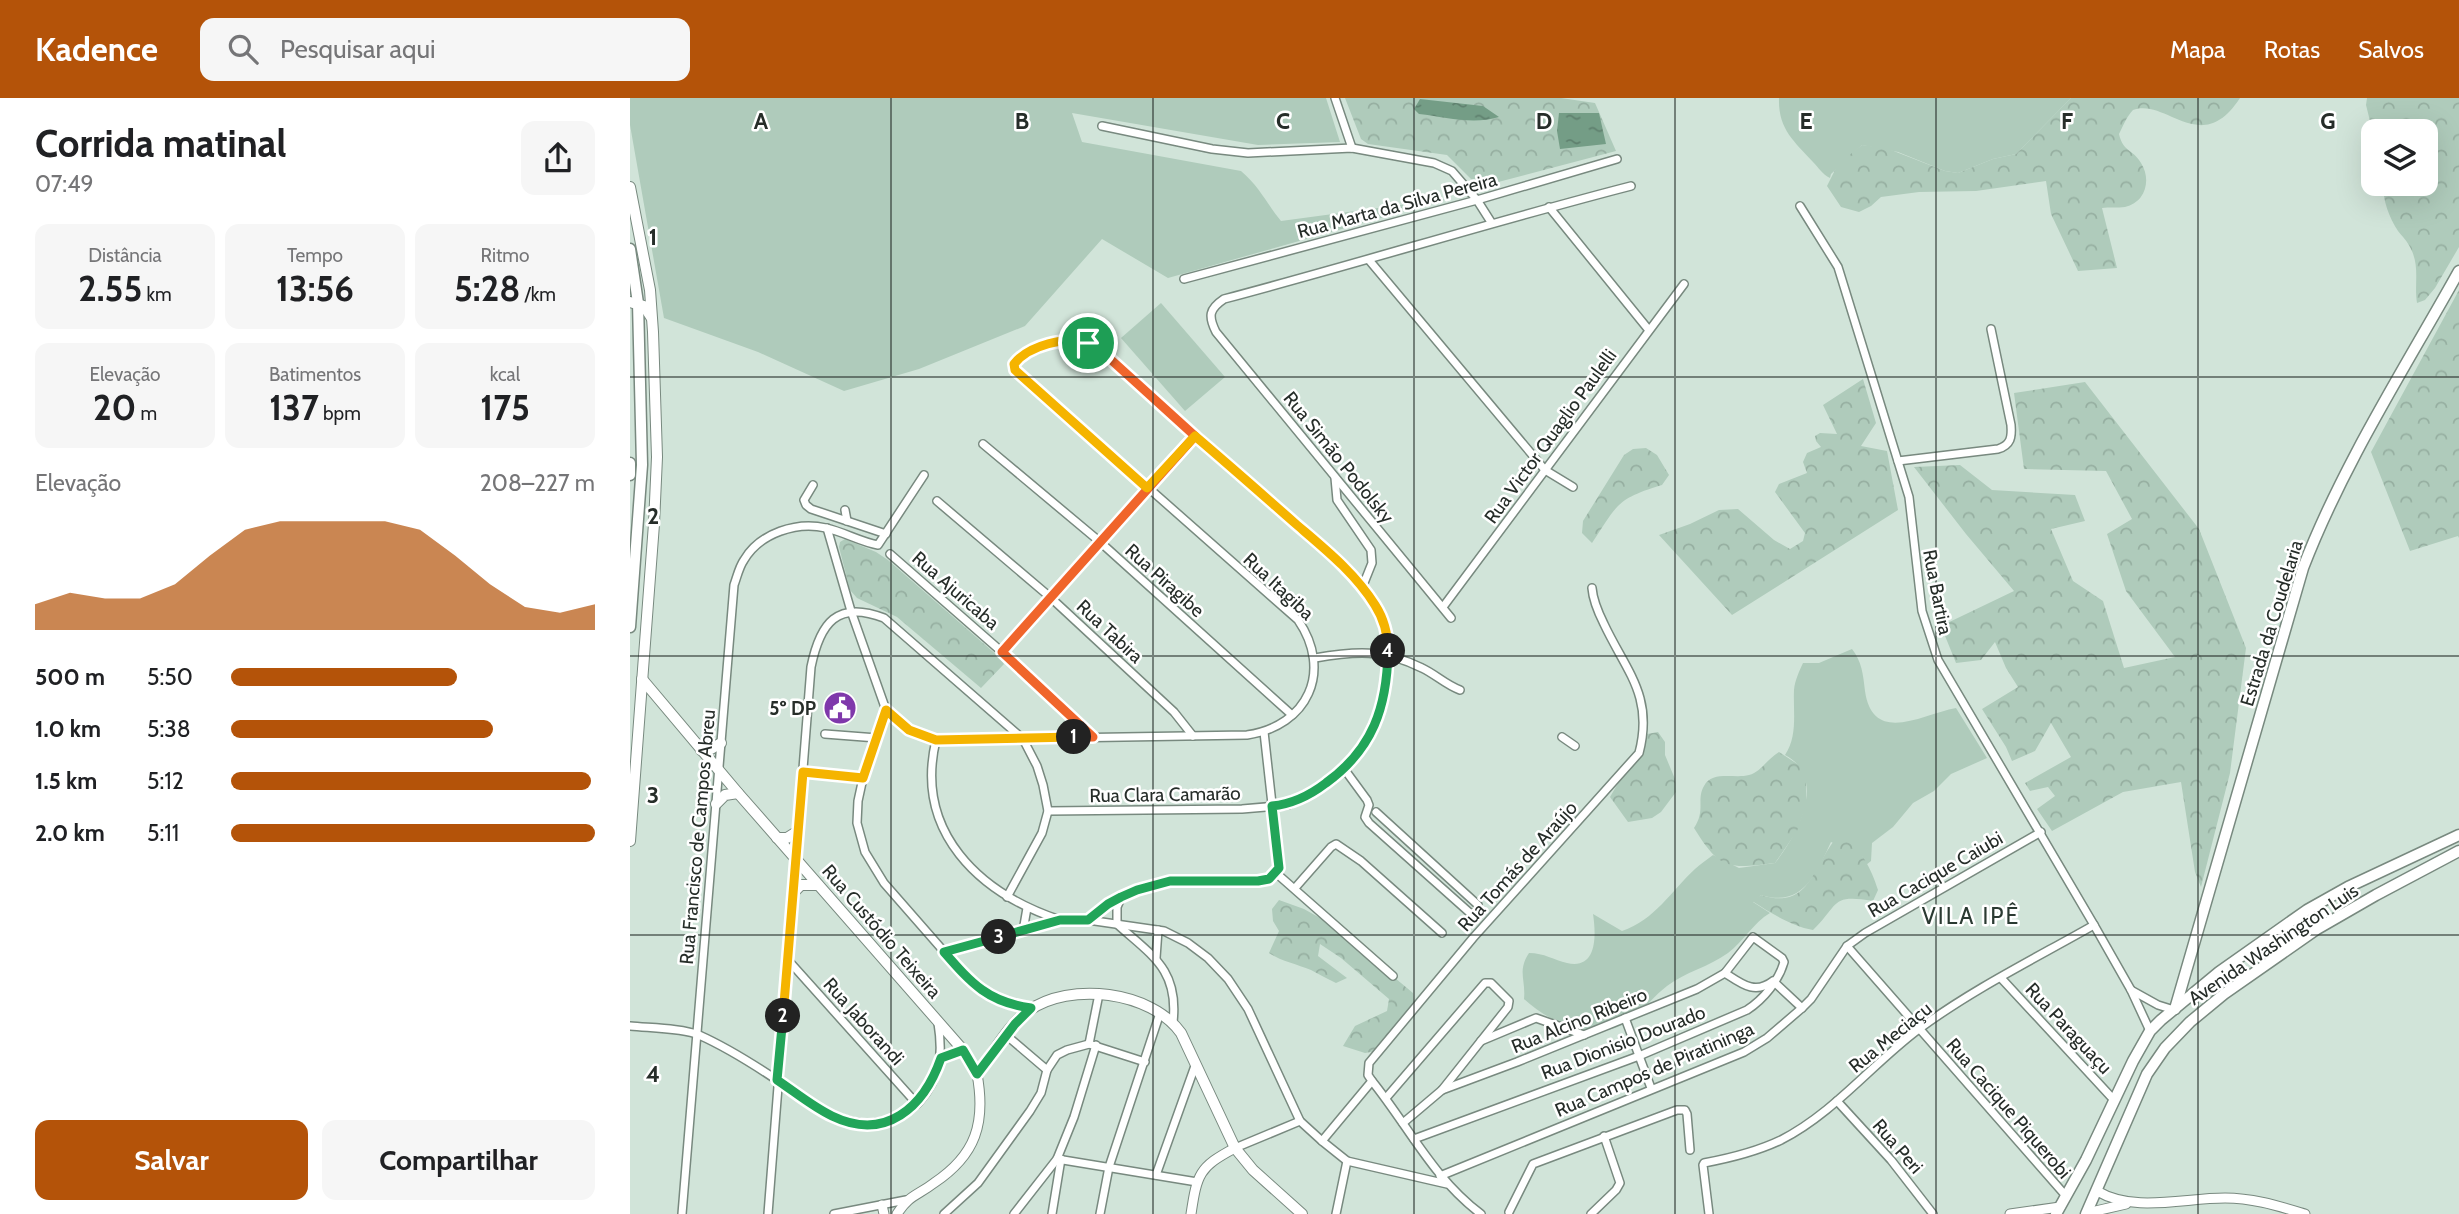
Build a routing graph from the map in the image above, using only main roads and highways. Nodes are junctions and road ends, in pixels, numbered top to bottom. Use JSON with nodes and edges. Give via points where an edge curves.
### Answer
{"nodes":[{"id":1,"x":630,"y":187,"type":"edge"},
{"id":2,"x":630,"y":249,"type":"edge"},
{"id":3,"x":2459,"y":271,"type":"edge"},
{"id":4,"x":650,"y":290,"type":"junction"},
{"id":5,"x":634,"y":303,"type":"edge"},
{"id":6,"x":653,"y":320,"type":"junction"},
{"id":7,"x":657,"y":457,"type":"junction"},
{"id":8,"x":630,"y":463,"type":"edge"},
{"id":9,"x":637,"y":478,"type":"edge"},
{"id":10,"x":657,"y":490,"type":"junction"},
{"id":11,"x":630,"y":627,"type":"edge"},
{"id":12,"x":642,"y":680,"type":"junction"},
{"id":13,"x":665,"y":707,"type":"junction"},
{"id":14,"x":639,"y":718,"type":"junction"},
{"id":15,"x":721,"y":743,"type":"road end"},
{"id":16,"x":701,"y":750,"type":"junction"},
{"id":17,"x":738,"y":793,"type":"junction"},
{"id":18,"x":716,"y":804,"type":"road end"},
{"id":19,"x":798,"y":831,"type":"road end"},
{"id":20,"x":2459,"y":835,"type":"edge"},
{"id":21,"x":776,"y":838,"type":"junction"},
{"id":22,"x":630,"y":841,"type":"edge"},
{"id":23,"x":2459,"y":851,"type":"edge"},
{"id":24,"x":818,"y":885,"type":"junction"},
{"id":25,"x":793,"y":893,"type":"road end"},
{"id":26,"x":2186,"y":974,"type":"junction"},
{"id":27,"x":2196,"y":991,"type":"junction"},
{"id":28,"x":2174,"y":1010,"type":"junction"},
{"id":29,"x":2165,"y":1048,"type":"junction"},
{"id":30,"x":2058,"y":1210,"type":"edge"},
{"id":31,"x":2087,"y":1213,"type":"edge"},
{"id":32,"x":1302,"y":1214,"type":"edge"}],
"edges":[{"from":1,"to":4,"type":"main road"},
{"from":2,"to":5,"type":"main road"},
{"from":3,"to":26,"type":"main road","name":"Estrada da Coudelaria","via":[[2347,470],[2303,568]]},
{"from":4,"to":5,"type":"main road","via":[[645,299]]},
{"from":4,"to":6,"type":"main road"},
{"from":5,"to":6,"type":"main road","via":[[646,308]]},
{"from":5,"to":9,"type":"main road"},
{"from":6,"to":7,"type":"main road"},
{"from":7,"to":9,"type":"main road","via":[[650,475]]},
{"from":7,"to":10,"type":"main road"},
{"from":8,"to":9,"type":"main road"},
{"from":9,"to":10,"type":"main road"},
{"from":9,"to":11,"type":"main road"},
{"from":10,"to":12,"type":"main road"},
{"from":12,"to":13,"type":"main road","name":"Rua Custódio Teixeira"},
{"from":12,"to":14,"type":"main road"},
{"from":13,"to":14,"type":"main road","via":[[651,702]]},
{"from":13,"to":16,"type":"main road","name":"Rua Custódio Teixeira"},
{"from":14,"to":22,"type":"main road"},
{"from":15,"to":16,"type":"main road"},
{"from":16,"to":17,"type":"main road","name":"Rua Custódio Teixeira"},
{"from":17,"to":18,"type":"main road","via":[[725,795]]},
{"from":17,"to":21,"type":"main road","name":"Rua Custódio Teixeira"},
{"from":19,"to":21,"type":"main road"},
{"from":20,"to":27,"type":"main road","name":"Avenida Washington Luis","via":[[2307,910]]},
{"from":21,"to":24,"type":"main road","name":"Rua Custódio Teixeira"},
{"from":23,"to":29,"type":"main road","name":"Avenida Washington Luis","via":[[2317,929],[2204,1009]]},
{"from":24,"to":25,"type":"main road","via":[[801,885]]},
{"from":24,"to":32,"type":"main road","name":"Rua Custódio Teixeira","via":[[963,1050],[977,1074],[1023,1015],[1066,996],[1099,994],[1137,1002],[1160,1013],[1181,1033],[1235,1148]]},
{"from":26,"to":27,"type":"main road","via":[[2188,987]]},
{"from":26,"to":28,"type":"main road","name":"Estrada da Coudelaria"},
{"from":27,"to":28,"type":"main road","name":"Avenida Washington Luis"},
{"from":28,"to":29,"type":"main road","name":"Estrada da Coudelaria","via":[[2176,1025]]},
{"from":28,"to":30,"type":"main road","name":"Avenida Washington Luis","via":[[2150,1031]]},
{"from":29,"to":31,"type":"main road","name":"Avenida Washington Luis","via":[[2147,1074]]}]}
